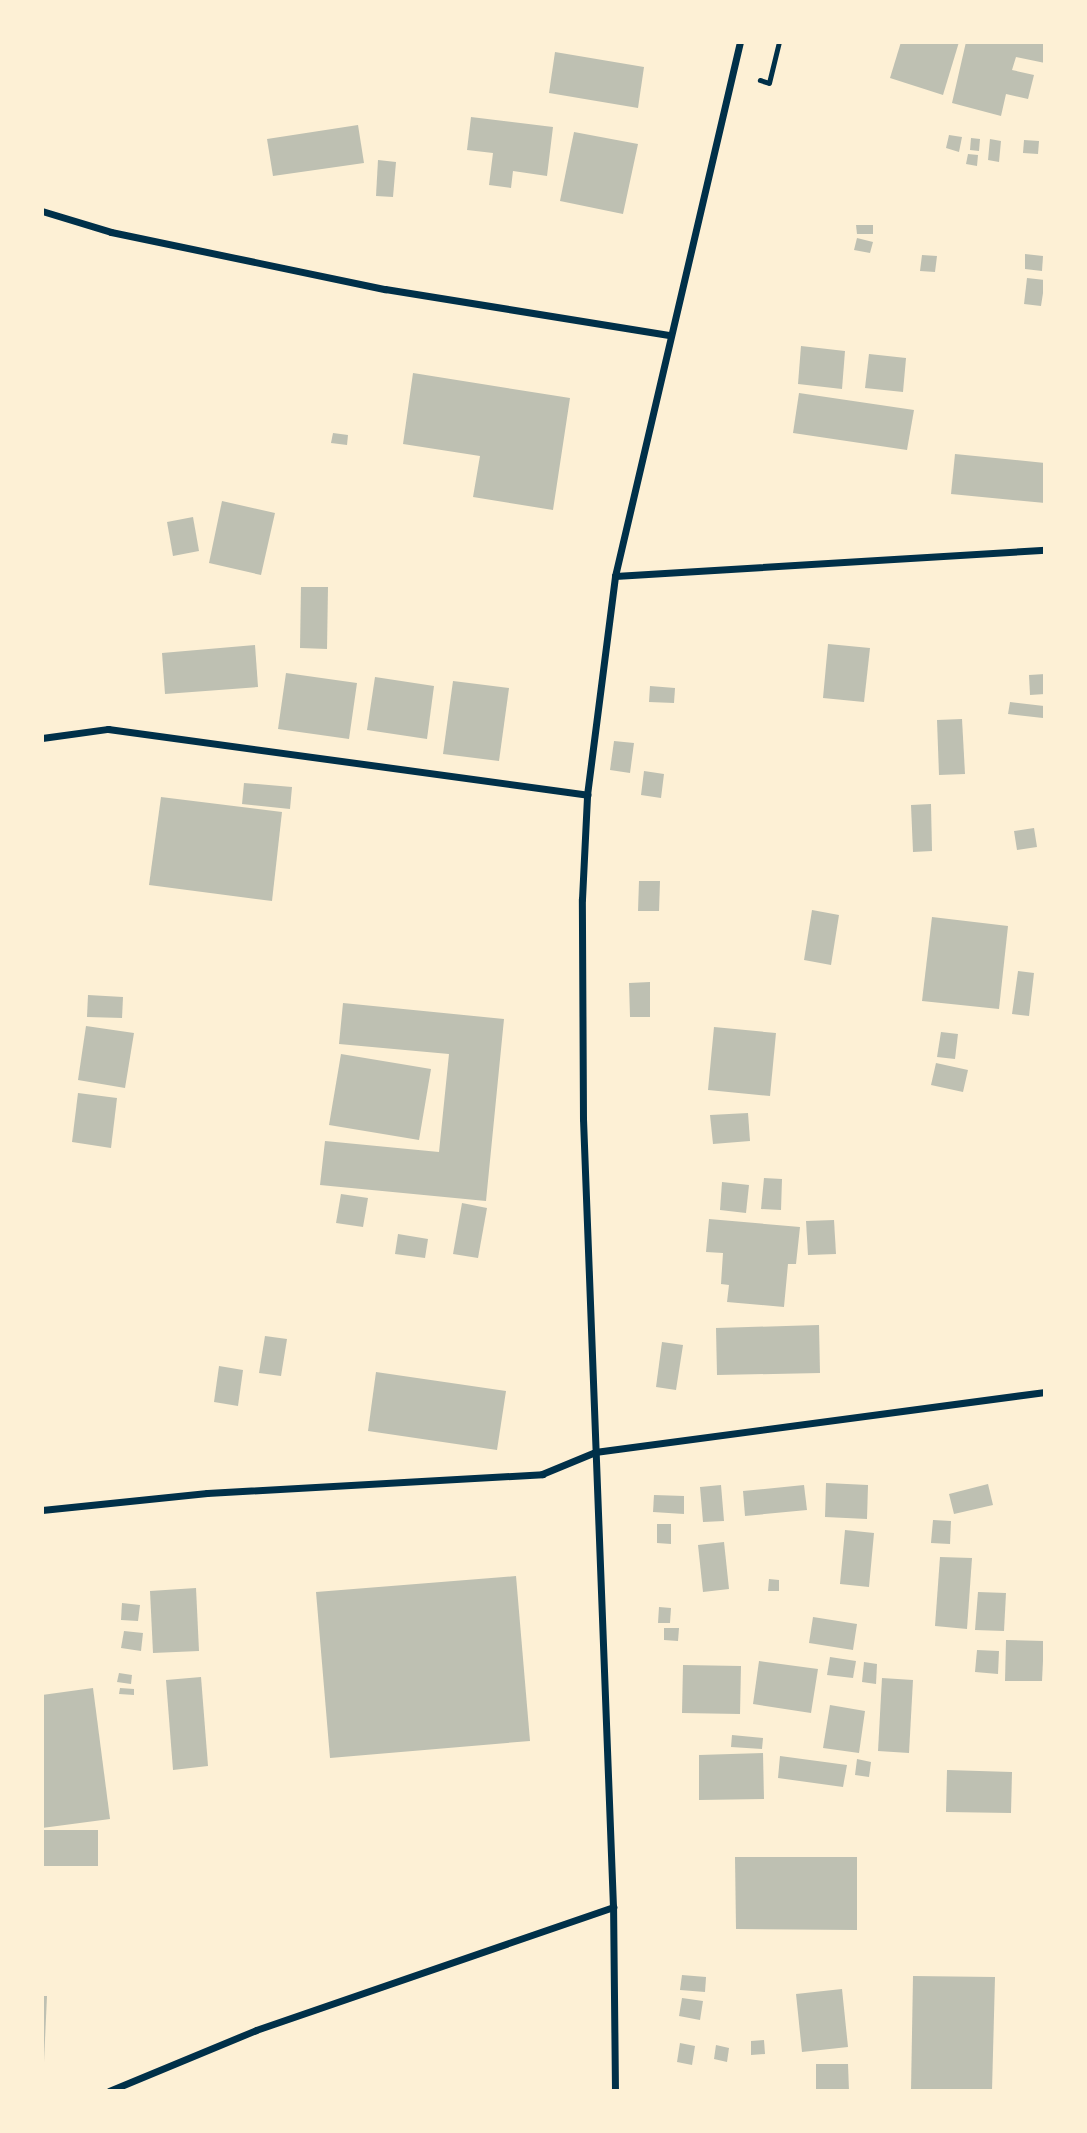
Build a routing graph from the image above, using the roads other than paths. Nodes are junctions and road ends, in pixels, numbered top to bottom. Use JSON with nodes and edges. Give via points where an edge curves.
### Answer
{"nodes":[{"id":1,"x":740,"y":42,"type":"edge"},
{"id":2,"x":42,"y":211,"type":"edge"},
{"id":3,"x":670,"y":335,"type":"junction"},
{"id":4,"x":1045,"y":550,"type":"edge"},
{"id":5,"x":615,"y":576,"type":"junction"},
{"id":6,"x":42,"y":738,"type":"edge"},
{"id":7,"x":587,"y":795,"type":"junction"},
{"id":8,"x":1045,"y":1392,"type":"edge"},
{"id":9,"x":595,"y":1452,"type":"junction"},
{"id":10,"x":42,"y":1510,"type":"edge"},
{"id":11,"x":613,"y":1907,"type":"junction"},
{"id":12,"x":109,"y":2091,"type":"edge"},
{"id":13,"x":615,"y":2091,"type":"edge"}],
"edges":[{"from":1,"to":3,"type":"street"},
{"from":2,"to":3,"type":"street","via":[[111,232],[385,289]]},
{"from":3,"to":5,"type":"street"},
{"from":4,"to":5,"type":"street"},
{"from":5,"to":7,"type":"street"},
{"from":6,"to":7,"type":"street","via":[[108,729]]},
{"from":7,"to":9,"type":"street","via":[[582,899],[583,1119]]},
{"from":8,"to":9,"type":"street"},
{"from":9,"to":10,"type":"street","via":[[542,1474],[207,1493]]},
{"from":9,"to":11,"type":"street"},
{"from":11,"to":12,"type":"street","via":[[256,2030]]},
{"from":11,"to":13,"type":"street"}]}
